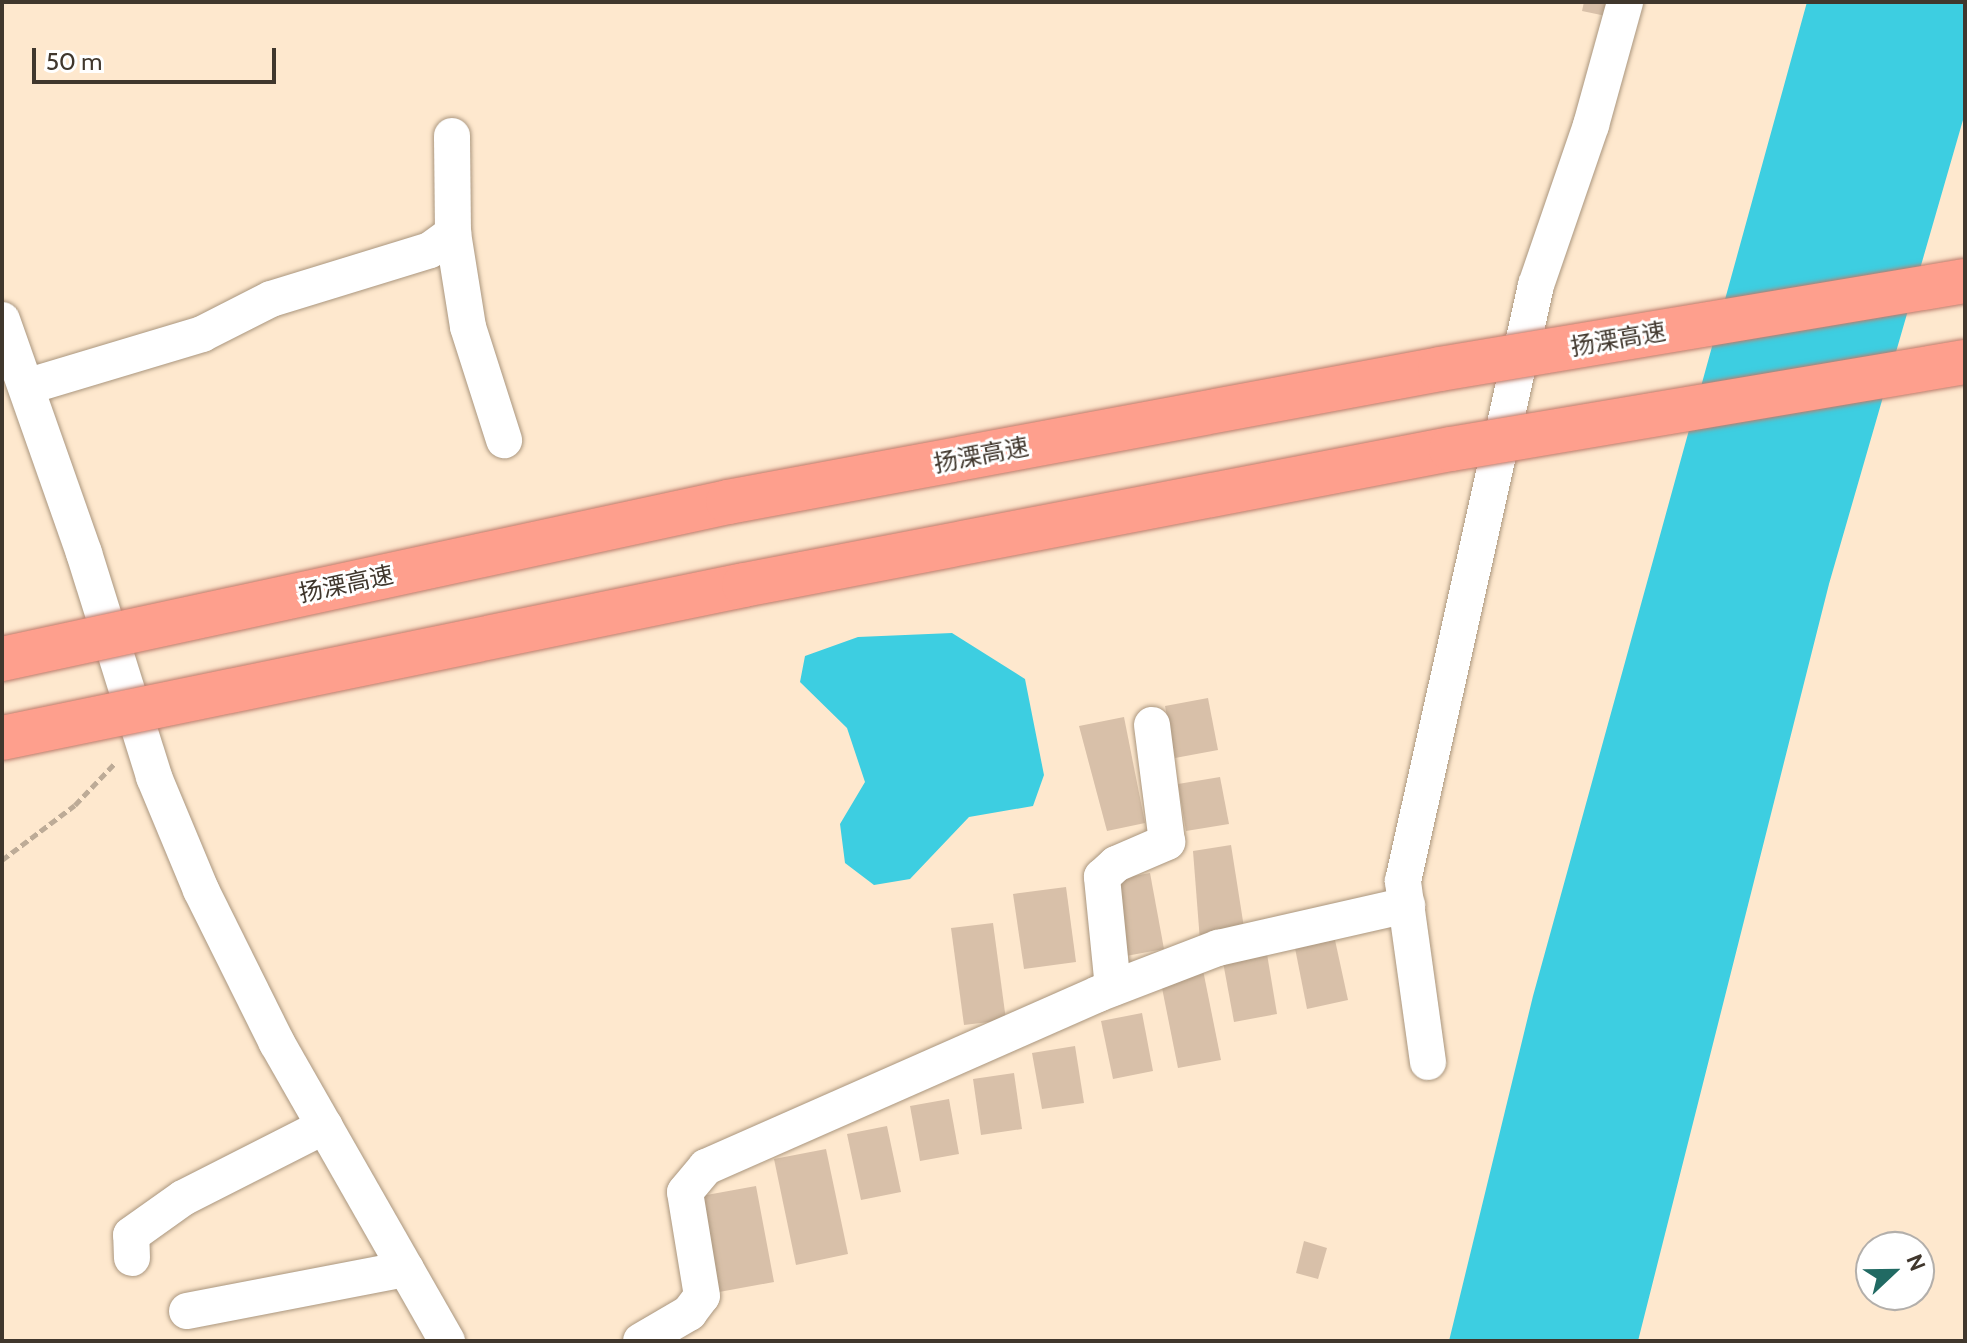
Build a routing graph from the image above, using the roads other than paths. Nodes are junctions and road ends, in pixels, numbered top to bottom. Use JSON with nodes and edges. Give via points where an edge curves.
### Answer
{"nodes":[{"id":1,"x":1625,"y":2,"type":"edge"},
{"id":2,"x":452,"y":136,"type":"dead end"},
{"id":3,"x":453,"y":233,"type":"junction"},
{"id":4,"x":1965,"y":281,"type":"edge"},
{"id":5,"x":2,"y":320,"type":"edge"},
{"id":6,"x":1965,"y":362,"type":"edge"},
{"id":7,"x":29,"y":386,"type":"junction"},
{"id":8,"x":504,"y":440,"type":"dead end"},
{"id":9,"x":2,"y":659,"type":"edge"},
{"id":10,"x":1152,"y":725,"type":"dead end"},
{"id":11,"x":2,"y":738,"type":"edge"},
{"id":12,"x":1407,"y":905,"type":"junction"},
{"id":13,"x":1113,"y":988,"type":"junction"},
{"id":14,"x":1428,"y":1062,"type":"dead end"},
{"id":15,"x":325,"y":1126,"type":"junction"},
{"id":16,"x":132,"y":1258,"type":"dead end"},
{"id":17,"x":406,"y":1269,"type":"junction"},
{"id":18,"x":187,"y":1311,"type":"dead end"},
{"id":19,"x":447,"y":1341,"type":"edge"},
{"id":20,"x":641,"y":1341,"type":"edge"}],
"edges":[{"from":1,"to":12,"type":"street","via":[[1591,125],[1536,285],[1486,530],[1403,881]]},
{"from":2,"to":3,"type":"street"},
{"from":3,"to":7,"type":"street","via":[[430,250],[271,299],[202,334]]},
{"from":3,"to":8,"type":"street","via":[[468,327]]},
{"from":4,"to":9,"type":"highway","name":"扬溧高速","bridge":true,"via":[[1440,369],[744,499]]},
{"from":5,"to":7,"type":"street"},
{"from":6,"to":11,"type":"highway","bridge":true,"via":[[1310,476],[713,591]]},
{"from":7,"to":15,"type":"street","via":[[141,736],[201,890]]},
{"from":10,"to":13,"type":"street","via":[[1167,842],[1116,864],[1102,877]]},
{"from":12,"to":13,"type":"street","via":[[1218,948]]},
{"from":12,"to":14,"type":"street"},
{"from":13,"to":20,"type":"street","via":[[706,1167],[685,1192],[702,1296],[689,1313]]},
{"from":15,"to":16,"type":"street","via":[[183,1198],[131,1235]]},
{"from":15,"to":17,"type":"street"},
{"from":17,"to":18,"type":"street"},
{"from":17,"to":19,"type":"street"}]}
